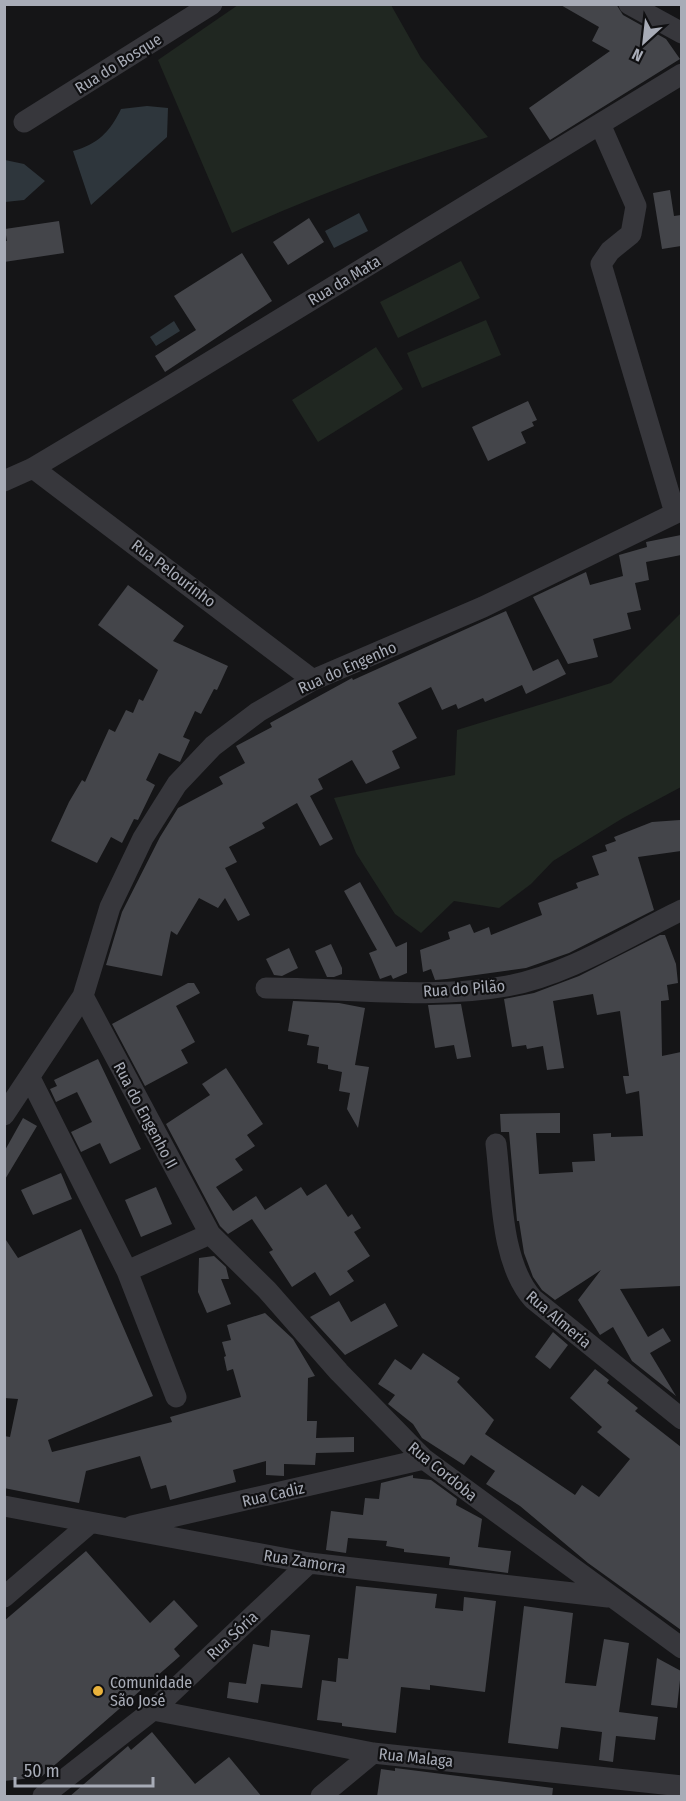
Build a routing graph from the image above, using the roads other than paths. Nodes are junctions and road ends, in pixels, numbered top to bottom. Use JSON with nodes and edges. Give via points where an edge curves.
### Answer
{"nodes":[{"id":1,"x":212,"y":4,"type":"edge"},
{"id":2,"x":629,"y":4,"type":"edge"},
{"id":3,"x":681,"y":33,"type":"edge"},
{"id":4,"x":681,"y":74,"type":"edge"},
{"id":5,"x":24,"y":122,"type":"dead end"},
{"id":6,"x":600,"y":124,"type":"junction"},
{"id":7,"x":33,"y":468,"type":"junction"},
{"id":8,"x":4,"y":481,"type":"edge"},
{"id":9,"x":678,"y":512,"type":"edge"},
{"id":10,"x":313,"y":680,"type":"junction"},
{"id":11,"x":681,"y":910,"type":"edge"},
{"id":12,"x":266,"y":988,"type":"dead end"},
{"id":13,"x":83,"y":996,"type":"junction"},
{"id":14,"x":30,"y":1080,"type":"junction"},
{"id":15,"x":4,"y":1115,"type":"edge"},
{"id":16,"x":496,"y":1144,"type":"dead end"},
{"id":17,"x":210,"y":1234,"type":"junction"},
{"id":18,"x":127,"y":1271,"type":"junction"},
{"id":19,"x":176,"y":1397,"type":"dead end"},
{"id":20,"x":681,"y":1419,"type":"edge"},
{"id":21,"x":424,"y":1459,"type":"junction"},
{"id":22,"x":4,"y":1506,"type":"edge"},
{"id":23,"x":89,"y":1524,"type":"junction"},
{"id":24,"x":122,"y":1528,"type":"junction"},
{"id":25,"x":309,"y":1563,"type":"junction"},
{"id":26,"x":4,"y":1597,"type":"edge"},
{"id":27,"x":609,"y":1597,"type":"junction"},
{"id":28,"x":681,"y":1648,"type":"edge"},
{"id":29,"x":153,"y":1710,"type":"junction"},
{"id":30,"x":373,"y":1753,"type":"junction"},
{"id":31,"x":681,"y":1786,"type":"edge"},
{"id":32,"x":43,"y":1797,"type":"edge"},
{"id":33,"x":321,"y":1797,"type":"edge"}],
"edges":[{"from":1,"to":5,"type":"street","name":"Rua do Bosque"},
{"from":2,"to":3,"type":"street"},
{"from":4,"to":6,"type":"street","name":"Rua da Mata"},
{"from":6,"to":7,"type":"street","name":"Rua da Mata"},
{"from":6,"to":9,"type":"street","via":[[636,206],[631,234],[601,264]]},
{"from":7,"to":8,"type":"street","name":"Rua da Mata"},
{"from":7,"to":10,"type":"street","name":"Rua Pelourinho"},
{"from":9,"to":10,"type":"street","name":"Rua do Engenho","via":[[483,607]]},
{"from":10,"to":13,"type":"street","name":"Rua do Engenho","via":[[258,712],[213,746],[177,784],[143,838],[110,907]]},
{"from":11,"to":12,"type":"street","name":"Rua do Pilão","via":[[560,970],[508,986],[452,991]]},
{"from":13,"to":14,"type":"street","name":"Rua do Engenho"},
{"from":13,"to":17,"type":"street","name":"Rua do Engenho II"},
{"from":14,"to":15,"type":"street","name":"Rua do Engenho"},
{"from":14,"to":18,"type":"street"},
{"from":16,"to":20,"type":"street","name":"Rua Almeria","via":[[507,1241],[521,1286]]},
{"from":17,"to":18,"type":"street"},
{"from":17,"to":21,"type":"street","name":"Rua Cordoba"},
{"from":18,"to":19,"type":"street"},
{"from":21,"to":24,"type":"street","name":"Rua Cadiz"},
{"from":21,"to":27,"type":"street","name":"Rua Cordoba"},
{"from":22,"to":23,"type":"street","name":"Rua Zamorra"},
{"from":23,"to":24,"type":"street","name":"Rua Zamorra"},
{"from":23,"to":26,"type":"street"},
{"from":24,"to":25,"type":"street","name":"Rua Zamorra"},
{"from":25,"to":27,"type":"street","name":"Rua Zamorra"},
{"from":25,"to":29,"type":"street","name":"Rua Sória"},
{"from":27,"to":28,"type":"street","name":"Rua Cordoba"},
{"from":29,"to":30,"type":"street","name":"Rua Malaga"},
{"from":29,"to":32,"type":"street","name":"Rua Sória"},
{"from":30,"to":31,"type":"street","name":"Rua Malaga"},
{"from":30,"to":33,"type":"street"}]}
